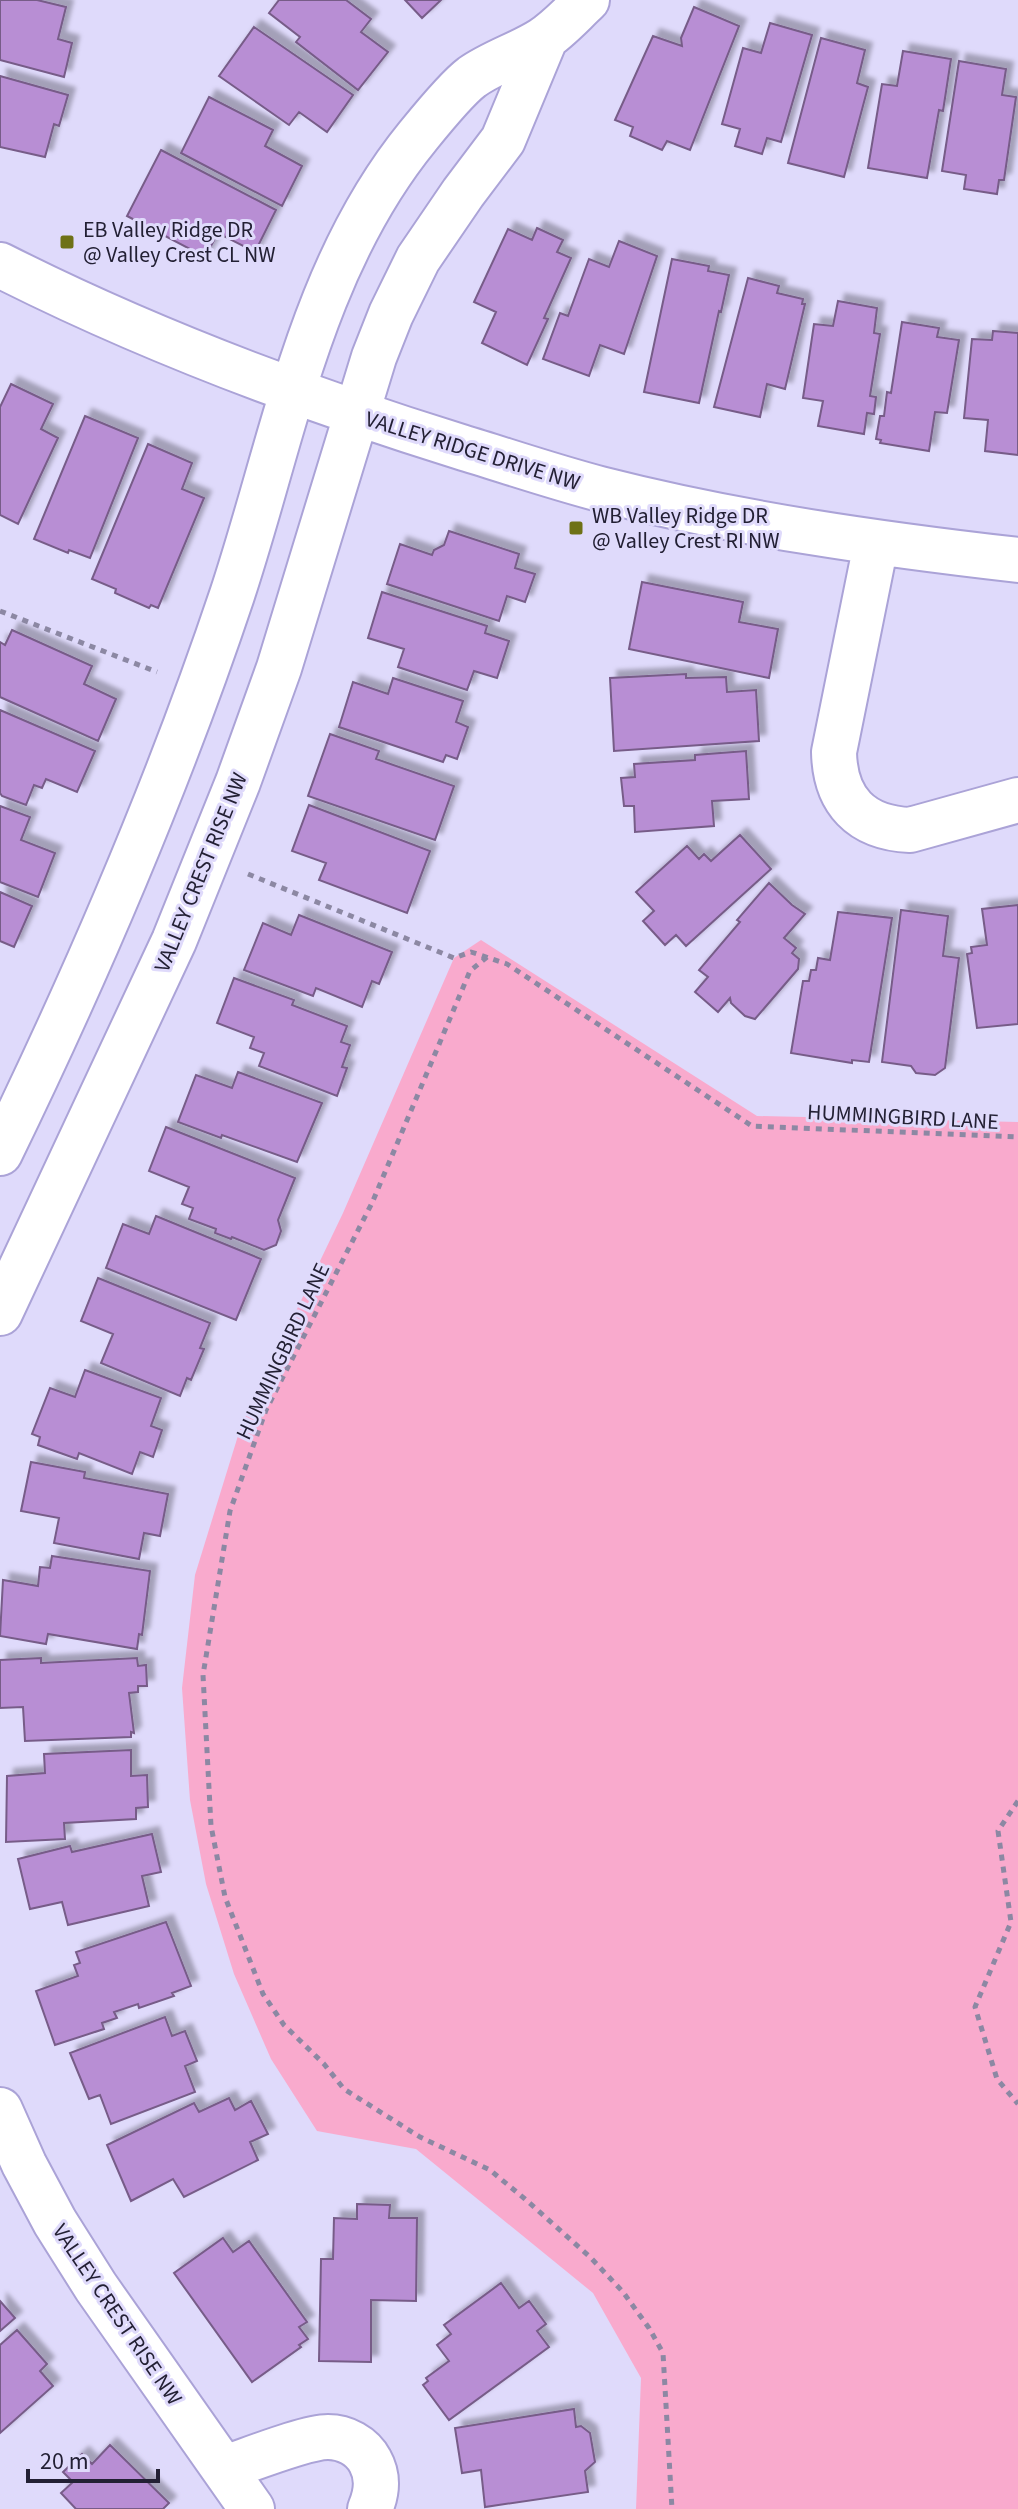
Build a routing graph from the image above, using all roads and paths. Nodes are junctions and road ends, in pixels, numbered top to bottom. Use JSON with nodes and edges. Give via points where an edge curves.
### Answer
{"nodes":[{"id":1,"x":587,"y":0,"type":"edge"},
{"id":2,"x":545,"y":39,"type":"junction"},
{"id":3,"x":0,"y":265,"type":"edge"},
{"id":4,"x":293,"y":392,"type":"junction"},
{"id":5,"x":358,"y":415,"type":"junction"},
{"id":6,"x":876,"y":544,"type":"junction"},
{"id":7,"x":1018,"y":560,"type":"edge"},
{"id":8,"x":0,"y":611,"type":"edge"},
{"id":9,"x":199,"y":688,"type":"junction"},
{"id":10,"x":1018,"y":800,"type":"edge"},
{"id":11,"x":206,"y":857,"type":"junction"},
{"id":12,"x":487,"y":957,"type":"junction"},
{"id":13,"x":1018,"y":1137,"type":"edge"},
{"id":14,"x":0,"y":1153,"type":"edge"},
{"id":15,"x":0,"y":1313,"type":"edge"},
{"id":16,"x":1018,"y":1801,"type":"edge"},
{"id":17,"x":1018,"y":2104,"type":"edge"},
{"id":18,"x":0,"y":2110,"type":"edge"},
{"id":19,"x":225,"y":2468,"type":"junction"},
{"id":20,"x":252,"y":2509,"type":"edge"},
{"id":21,"x":370,"y":2509,"type":"edge"},
{"id":22,"x":672,"y":2509,"type":"edge"}],
"edges":[{"from":1,"to":2,"type":"street"},
{"from":2,"to":4,"type":"street","via":[[470,78],[417,137],[379,191],[333,275]]},
{"from":2,"to":5,"type":"street","name":"VALLEY CREST RISE NW","via":[[503,140],[418,259],[374,357]]},
{"from":3,"to":4,"type":"street","name":"VALLEY RIDGE DRIVE NW"},
{"from":4,"to":5,"type":"street","name":"VALLEY RIDGE DRIVE NW"},
{"from":4,"to":9,"type":"street"},
{"from":5,"to":6,"type":"street","name":"VALLEY RIDGE DRIVE NW","via":[[600,489]]},
{"from":5,"to":11,"type":"street","name":"VALLEY CREST RISE NW","via":[[279,668]]},
{"from":6,"to":7,"type":"street","name":"VALLEY RIDGE DRIVE NW"},
{"from":6,"to":10,"type":"street","via":[[834,752],[839,787],[860,815],[892,829],[910,830]]},
{"from":8,"to":9,"type":"path"},
{"from":9,"to":14,"type":"street","via":[[104,929]]},
{"from":11,"to":12,"type":"path","via":[[454,958],[471,952]]},
{"from":11,"to":15,"type":"street","name":"VALLEY CREST RISE NW","via":[[174,941]]},
{"from":12,"to":13,"type":"path","name":"HUMMINGBIRD LANE","via":[[507,964],[752,1126]]},
{"from":12,"to":22,"type":"path","name":"HUMMINGBIRD LANE","via":[[470,971],[372,1203],[266,1410],[230,1511],[203,1675],[211,1826],[225,1897],[263,1994],[284,2025],[344,2089],[420,2137],[490,2170],[525,2199],[591,2258],[649,2328],[663,2353]]},
{"from":16,"to":17,"type":"path","via":[[998,1831],[1011,1922],[975,2007],[997,2079]]},
{"from":18,"to":19,"type":"street","name":"VALLEY CREST RISE NW","via":[[55,2222]]},
{"from":19,"to":20,"type":"street","name":"VALLEY CREST RISE NW"},
{"from":19,"to":21,"type":"street","via":[[324,2437],[349,2441],[375,2471]]}]}
